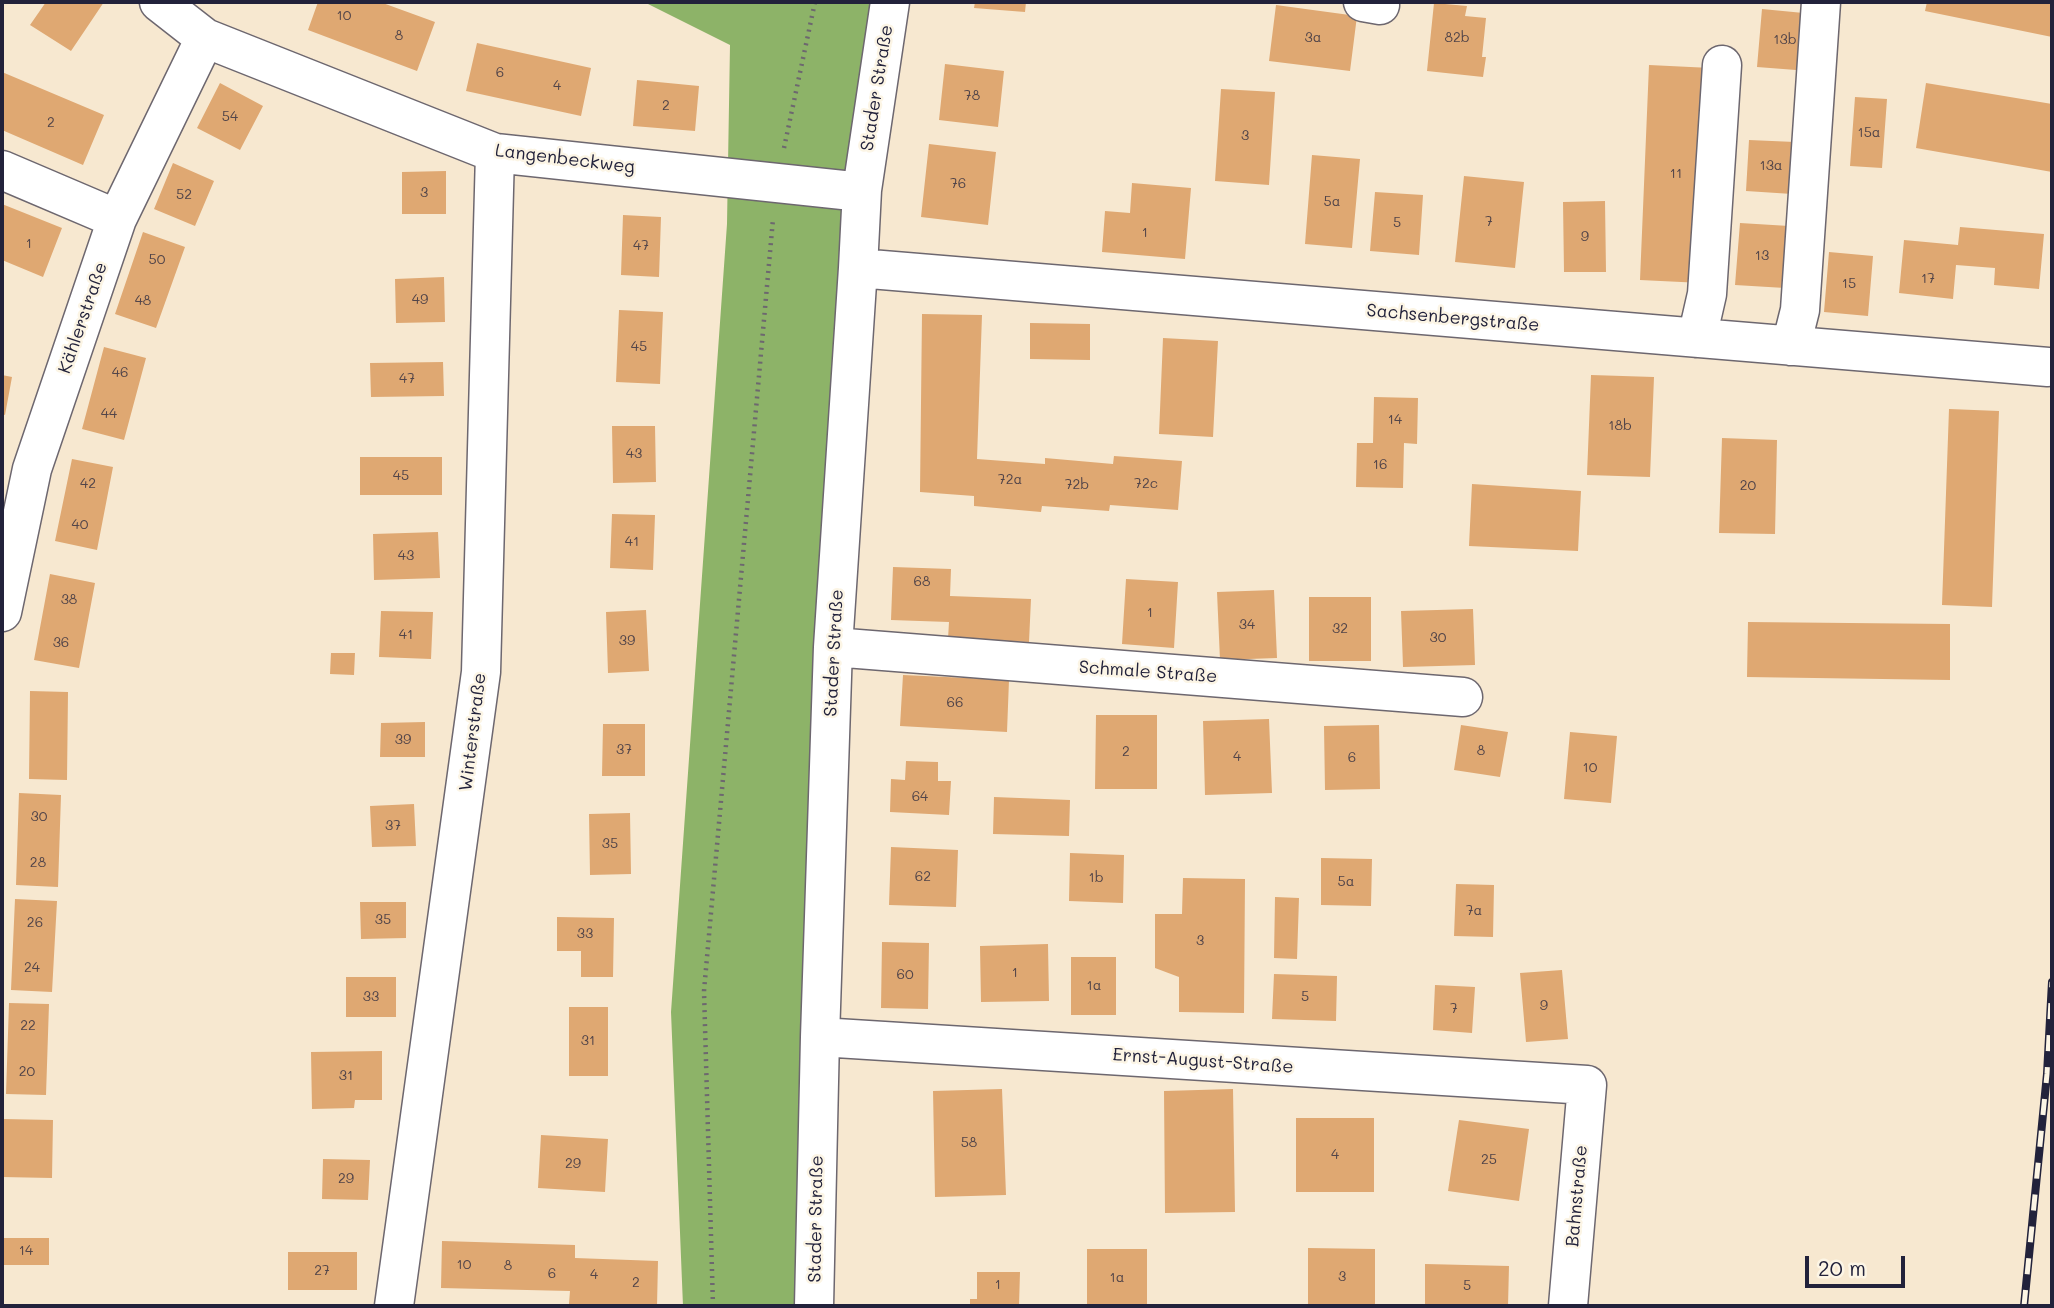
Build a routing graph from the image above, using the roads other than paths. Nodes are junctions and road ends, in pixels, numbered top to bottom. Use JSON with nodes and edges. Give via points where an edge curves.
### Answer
{"nodes":[{"id":1,"x":159,"y":2,"type":"edge"},
{"id":2,"x":890,"y":2,"type":"edge"},
{"id":3,"x":1821,"y":2,"type":"edge"},
{"id":4,"x":205,"y":38,"type":"junction"},
{"id":5,"x":1722,"y":65,"type":"dead end"},
{"id":6,"x":495,"y":153,"type":"junction"},
{"id":7,"x":2,"y":170,"type":"edge"},
{"id":8,"x":862,"y":190,"type":"junction"},
{"id":9,"x":117,"y":219,"type":"junction"},
{"id":10,"x":858,"y":268,"type":"junction"},
{"id":11,"x":1697,"y":338,"type":"junction"},
{"id":12,"x":1791,"y":346,"type":"junction"},
{"id":13,"x":2049,"y":367,"type":"dead end"},
{"id":14,"x":17,"y":465,"type":"edge"},
{"id":15,"x":2,"y":612,"type":"edge"},
{"id":16,"x":833,"y":647,"type":"junction"},
{"id":17,"x":1463,"y":697,"type":"dead end"},
{"id":18,"x":820,"y":1037,"type":"junction"},
{"id":19,"x":1587,"y":1085,"type":"joint"},
{"id":20,"x":394,"y":1306,"type":"edge"},
{"id":21,"x":814,"y":1306,"type":"edge"},
{"id":22,"x":1568,"y":1306,"type":"edge"}],
"edges":[{"from":1,"to":4,"type":"street","name":"Langenbeckweg"},
{"from":2,"to":8,"type":"street","name":"Stader Straße"},
{"from":3,"to":12,"type":"street","via":[[1800,310]]},
{"from":4,"to":6,"type":"street","name":"Langenbeckweg"},
{"from":4,"to":9,"type":"street","name":"Kählerstraße"},
{"from":5,"to":11,"type":"street","via":[[1707,294]]},
{"from":6,"to":8,"type":"street","name":"Langenbeckweg"},
{"from":6,"to":20,"type":"street","name":"Winterstraße","via":[[481,673]]},
{"from":7,"to":9,"type":"street"},
{"from":8,"to":10,"type":"street","name":"Stader Straße"},
{"from":9,"to":14,"type":"street","name":"Kählerstraße"},
{"from":10,"to":11,"type":"street","name":"Sachsenbergstraße"},
{"from":10,"to":16,"type":"street","name":"Stader Straße"},
{"from":11,"to":12,"type":"street","name":"Sachsenbergstraße"},
{"from":12,"to":13,"type":"street","name":"Sachsenbergstraße"},
{"from":14,"to":15,"type":"street","name":"Kählerstraße"},
{"from":16,"to":17,"type":"street","name":"Schmale Straße"},
{"from":16,"to":18,"type":"street","name":"Stader Straße"},
{"from":18,"to":19,"type":"street","name":"Ernst-August-Straße"},
{"from":18,"to":21,"type":"street","name":"Stader Straße"},
{"from":19,"to":22,"type":"street","name":"Bahnstraße"}]}
